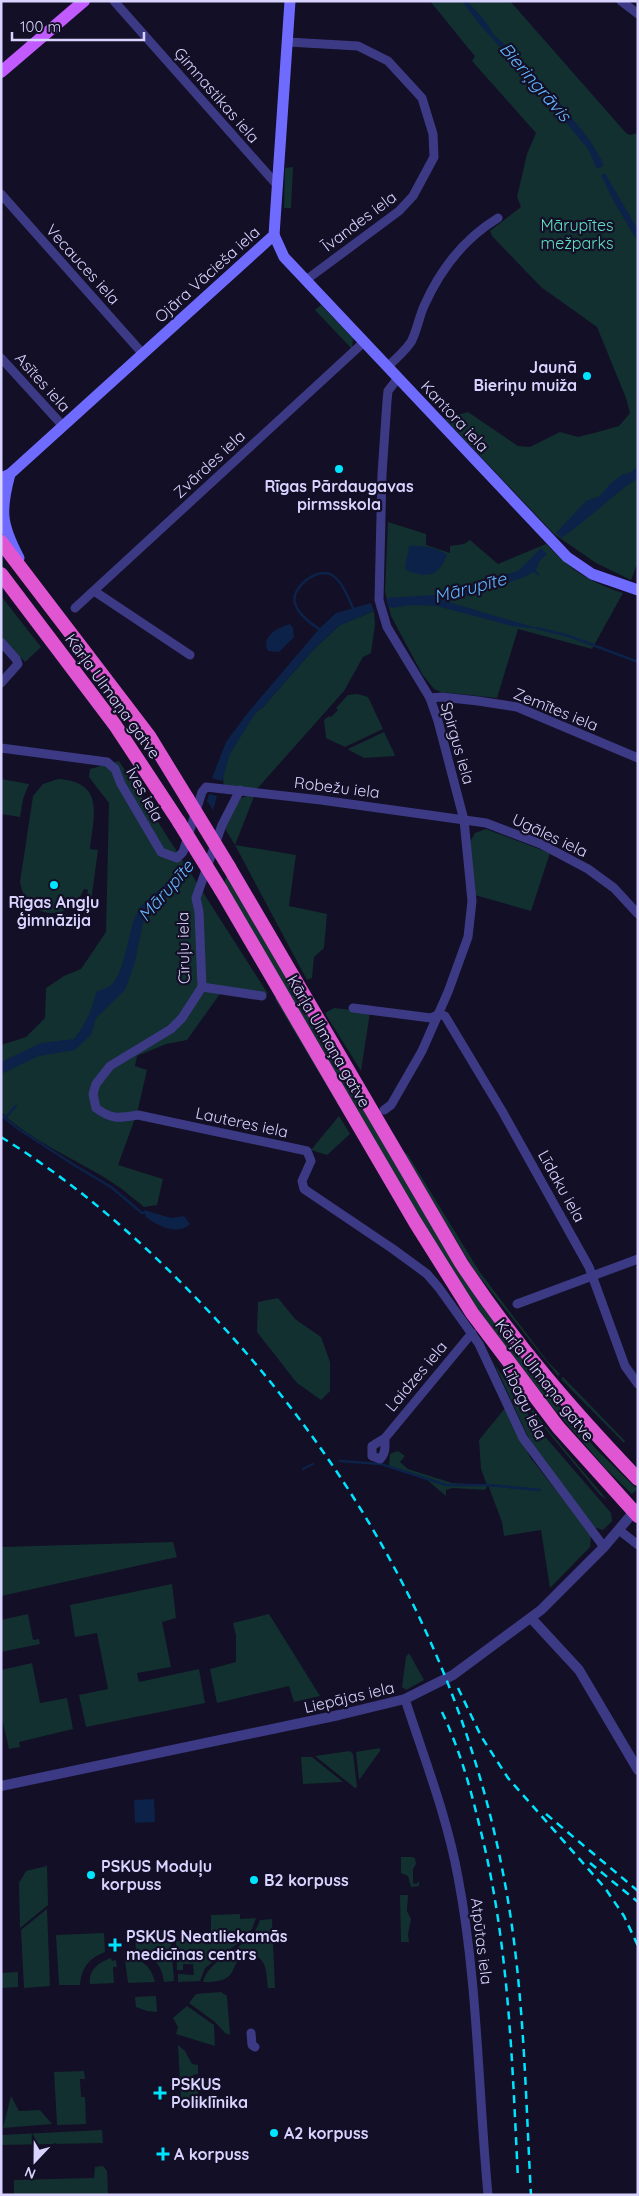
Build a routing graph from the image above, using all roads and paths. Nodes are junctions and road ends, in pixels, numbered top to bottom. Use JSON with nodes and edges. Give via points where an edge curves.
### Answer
{"nodes":[{"id":1,"x":84,"y":1,"type":"edge"},
{"id":2,"x":114,"y":1,"type":"edge"},
{"id":3,"x":290,"y":1,"type":"edge"},
{"id":4,"x":621,"y":1,"type":"edge"},
{"id":5,"x":638,"y":14,"type":"edge"},
{"id":6,"x":288,"y":42,"type":"junction"},
{"id":7,"x":1,"y":72,"type":"edge"},
{"id":8,"x":278,"y":186,"type":"junction"},
{"id":9,"x":1,"y":194,"type":"edge"},
{"id":10,"x":498,"y":218,"type":"dead end"},
{"id":11,"x":274,"y":234,"type":"junction"},
{"id":12,"x":306,"y":280,"type":"junction"},
{"id":13,"x":364,"y":342,"type":"junction"},
{"id":14,"x":143,"y":354,"type":"junction"},
{"id":15,"x":1,"y":358,"type":"edge"},
{"id":16,"x":387,"y":367,"type":"junction"},
{"id":17,"x":398,"y":378,"type":"junction"},
{"id":18,"x":63,"y":426,"type":"junction"},
{"id":19,"x":6,"y":476,"type":"edge"},
{"id":20,"x":1,"y":542,"type":"edge"},
{"id":21,"x":1,"y":574,"type":"edge"},
{"id":22,"x":28,"y":575,"type":"junction"},
{"id":23,"x":638,"y":590,"type":"edge"},
{"id":24,"x":94,"y":591,"type":"junction"},
{"id":25,"x":75,"y":608,"type":"dead end"},
{"id":26,"x":1,"y":642,"type":"edge"},
{"id":27,"x":190,"y":655,"type":"dead end"},
{"id":28,"x":1,"y":683,"type":"edge"},
{"id":29,"x":430,"y":698,"type":"junction"},
{"id":30,"x":1,"y":748,"type":"edge"},
{"id":31,"x":638,"y":758,"type":"edge"},
{"id":32,"x":206,"y":787,"type":"joint"},
{"id":33,"x":240,"y":790,"type":"junction"},
{"id":34,"x":464,"y":820,"type":"junction"},
{"id":35,"x":638,"y":914,"type":"edge"},
{"id":36,"x":202,"y":987,"type":"junction"},
{"id":37,"x":262,"y":996,"type":"dead end"},
{"id":38,"x":353,"y":1008,"type":"dead end"},
{"id":39,"x":439,"y":1014,"type":"junction"},
{"id":40,"x":384,"y":1110,"type":"dead end"},
{"id":41,"x":138,"y":1115,"type":"joint"},
{"id":42,"x":302,"y":1181,"type":"joint"},
{"id":43,"x":638,"y":1259,"type":"edge"},
{"id":44,"x":593,"y":1277,"type":"junction"},
{"id":45,"x":517,"y":1304,"type":"dead end"},
{"id":46,"x":472,"y":1333,"type":"junction"},
{"id":47,"x":638,"y":1384,"type":"edge"},
{"id":48,"x":384,"y":1438,"type":"dead end"},
{"id":49,"x":638,"y":1479,"type":"edge"},
{"id":50,"x":636,"y":1512,"type":"edge"},
{"id":51,"x":619,"y":1530,"type":"junction"},
{"id":52,"x":638,"y":1546,"type":"edge"},
{"id":53,"x":604,"y":1547,"type":"junction"},
{"id":54,"x":531,"y":1618,"type":"junction"},
{"id":55,"x":405,"y":1699,"type":"junction"},
{"id":56,"x":638,"y":1770,"type":"edge"},
{"id":57,"x":1,"y":1786,"type":"edge"},
{"id":58,"x":250,"y":2033,"type":"dead end"},
{"id":59,"x":255,"y":2047,"type":"dead end"},
{"id":60,"x":488,"y":2195,"type":"edge"}],
"edges":[{"from":1,"to":7,"type":"main road"},
{"from":2,"to":8,"type":"street","name":"Ģimnastikas iela"},
{"from":3,"to":6,"type":"main road","name":"Ojāra Vācieša iela"},
{"from":4,"to":5,"type":"street"},
{"from":6,"to":8,"type":"main road","name":"Ojāra Vācieša iela"},
{"from":6,"to":12,"type":"street","name":"Īvandes iela","via":[[358,46],[382,57],[422,98],[433,134],[434,157],[414,196],[399,211]]},
{"from":8,"to":11,"type":"main road","name":"Ojāra Vācieša iela"},
{"from":9,"to":14,"type":"street","name":"Vecauces iela"},
{"from":10,"to":16,"type":"street","via":[[478,231],[453,259],[425,304],[412,340]]},
{"from":11,"to":12,"type":"main road","name":"Kantora iela","via":[[282,255]]},
{"from":11,"to":14,"type":"main road","name":"Ojāra Vācieša iela"},
{"from":12,"to":13,"type":"main road","name":"Kantora iela"},
{"from":13,"to":16,"type":"main road","name":"Kantora iela"},
{"from":13,"to":24,"type":"street","name":"Zvārdes iela"},
{"from":14,"to":18,"type":"main road","name":"Ojāra Vācieša iela"},
{"from":15,"to":18,"type":"street","name":"Asītes iela"},
{"from":16,"to":17,"type":"main road","name":"Kantora iela"},
{"from":17,"to":23,"type":"main road","name":"Kantora iela","via":[[567,557],[592,574]]},
{"from":17,"to":29,"type":"street","name":"Spirgus iela","via":[[388,391],[387,401],[379,600],[387,627]]},
{"from":18,"to":19,"type":"main road","name":"Ojāra Vācieša iela"},
{"from":19,"to":22,"type":"main road","name":"Ojāra Vācieša iela","via":[[4,518],[10,541]]},
{"from":20,"to":22,"type":"highway","name":"Kārļa Ulmaņa gatve"},
{"from":21,"to":50,"type":"highway","name":"Kārļa Ulmaņa gatve","bridge":true,"via":[[115,725],[179,822],[472,1313],[558,1428]]},
{"from":22,"to":49,"type":"highway","name":"Kārļa Ulmaņa gatve","bridge":true,"via":[[149,736],[481,1293],[575,1413]]},
{"from":24,"to":25,"type":"street","name":"Zvārdes iela"},
{"from":24,"to":27,"type":"street"},
{"from":26,"to":28,"type":"street","via":[[18,664]]},
{"from":29,"to":31,"type":"street","name":"Zemītes iela","via":[[517,707]]},
{"from":29,"to":34,"type":"street","name":"Spirgus iela","via":[[446,745]]},
{"from":30,"to":32,"type":"street","name":"Īves iela","via":[[107,762],[115,769],[161,852],[177,858],[187,845]]},
{"from":32,"to":33,"type":"street","name":"Robežu iela"},
{"from":33,"to":34,"type":"street","name":"Robežu iela"},
{"from":33,"to":36,"type":"street","name":"Cīruļu iela","via":[[222,825],[196,898]]},
{"from":34,"to":35,"type":"street","name":"Ugāles iela","via":[[486,823],[565,856],[614,888]]},
{"from":34,"to":39,"type":"street","name":"Spirgus iela","via":[[471,916],[468,937]]},
{"from":36,"to":37,"type":"street"},
{"from":36,"to":41,"type":"street","name":"Cīruļu iela","via":[[171,1029],[110,1066],[96,1084],[93,1094],[96,1108],[106,1116]]},
{"from":38,"to":39,"type":"street","via":[[431,1018]]},
{"from":39,"to":40,"type":"street","name":"Spirgus iela","via":[[422,1051],[391,1105]]},
{"from":39,"to":44,"type":"street","name":"Līdaku iela","via":[[445,1016],[502,1111]]},
{"from":41,"to":42,"type":"street","name":"Lauteres iela","via":[[307,1151],[311,1162]]},
{"from":42,"to":46,"type":"street","name":"Lībagu iela","via":[[304,1188],[427,1274]]},
{"from":43,"to":44,"type":"street"},
{"from":44,"to":45,"type":"street"},
{"from":44,"to":47,"type":"street","name":"Līdaku iela","via":[[625,1366]]},
{"from":46,"to":48,"type":"street","name":"Laidzes iela"},
{"from":46,"to":53,"type":"street","name":"Lībagu iela","via":[[523,1438]]},
{"from":50,"to":51,"type":"street","name":"Liepājas iela"},
{"from":51,"to":52,"type":"street"},
{"from":51,"to":53,"type":"street","name":"Liepājas iela"},
{"from":53,"to":54,"type":"street","name":"Liepājas iela"},
{"from":54,"to":55,"type":"street","name":"Liepājas iela","via":[[453,1675]]},
{"from":54,"to":56,"type":"street","via":[[579,1670]]},
{"from":55,"to":57,"type":"street","name":"Liepājas iela"},
{"from":55,"to":60,"type":"street","name":"Atpūtas iela","via":[[447,1828],[458,1877],[478,2033]]},
{"from":58,"to":59,"type":"street"}]}
